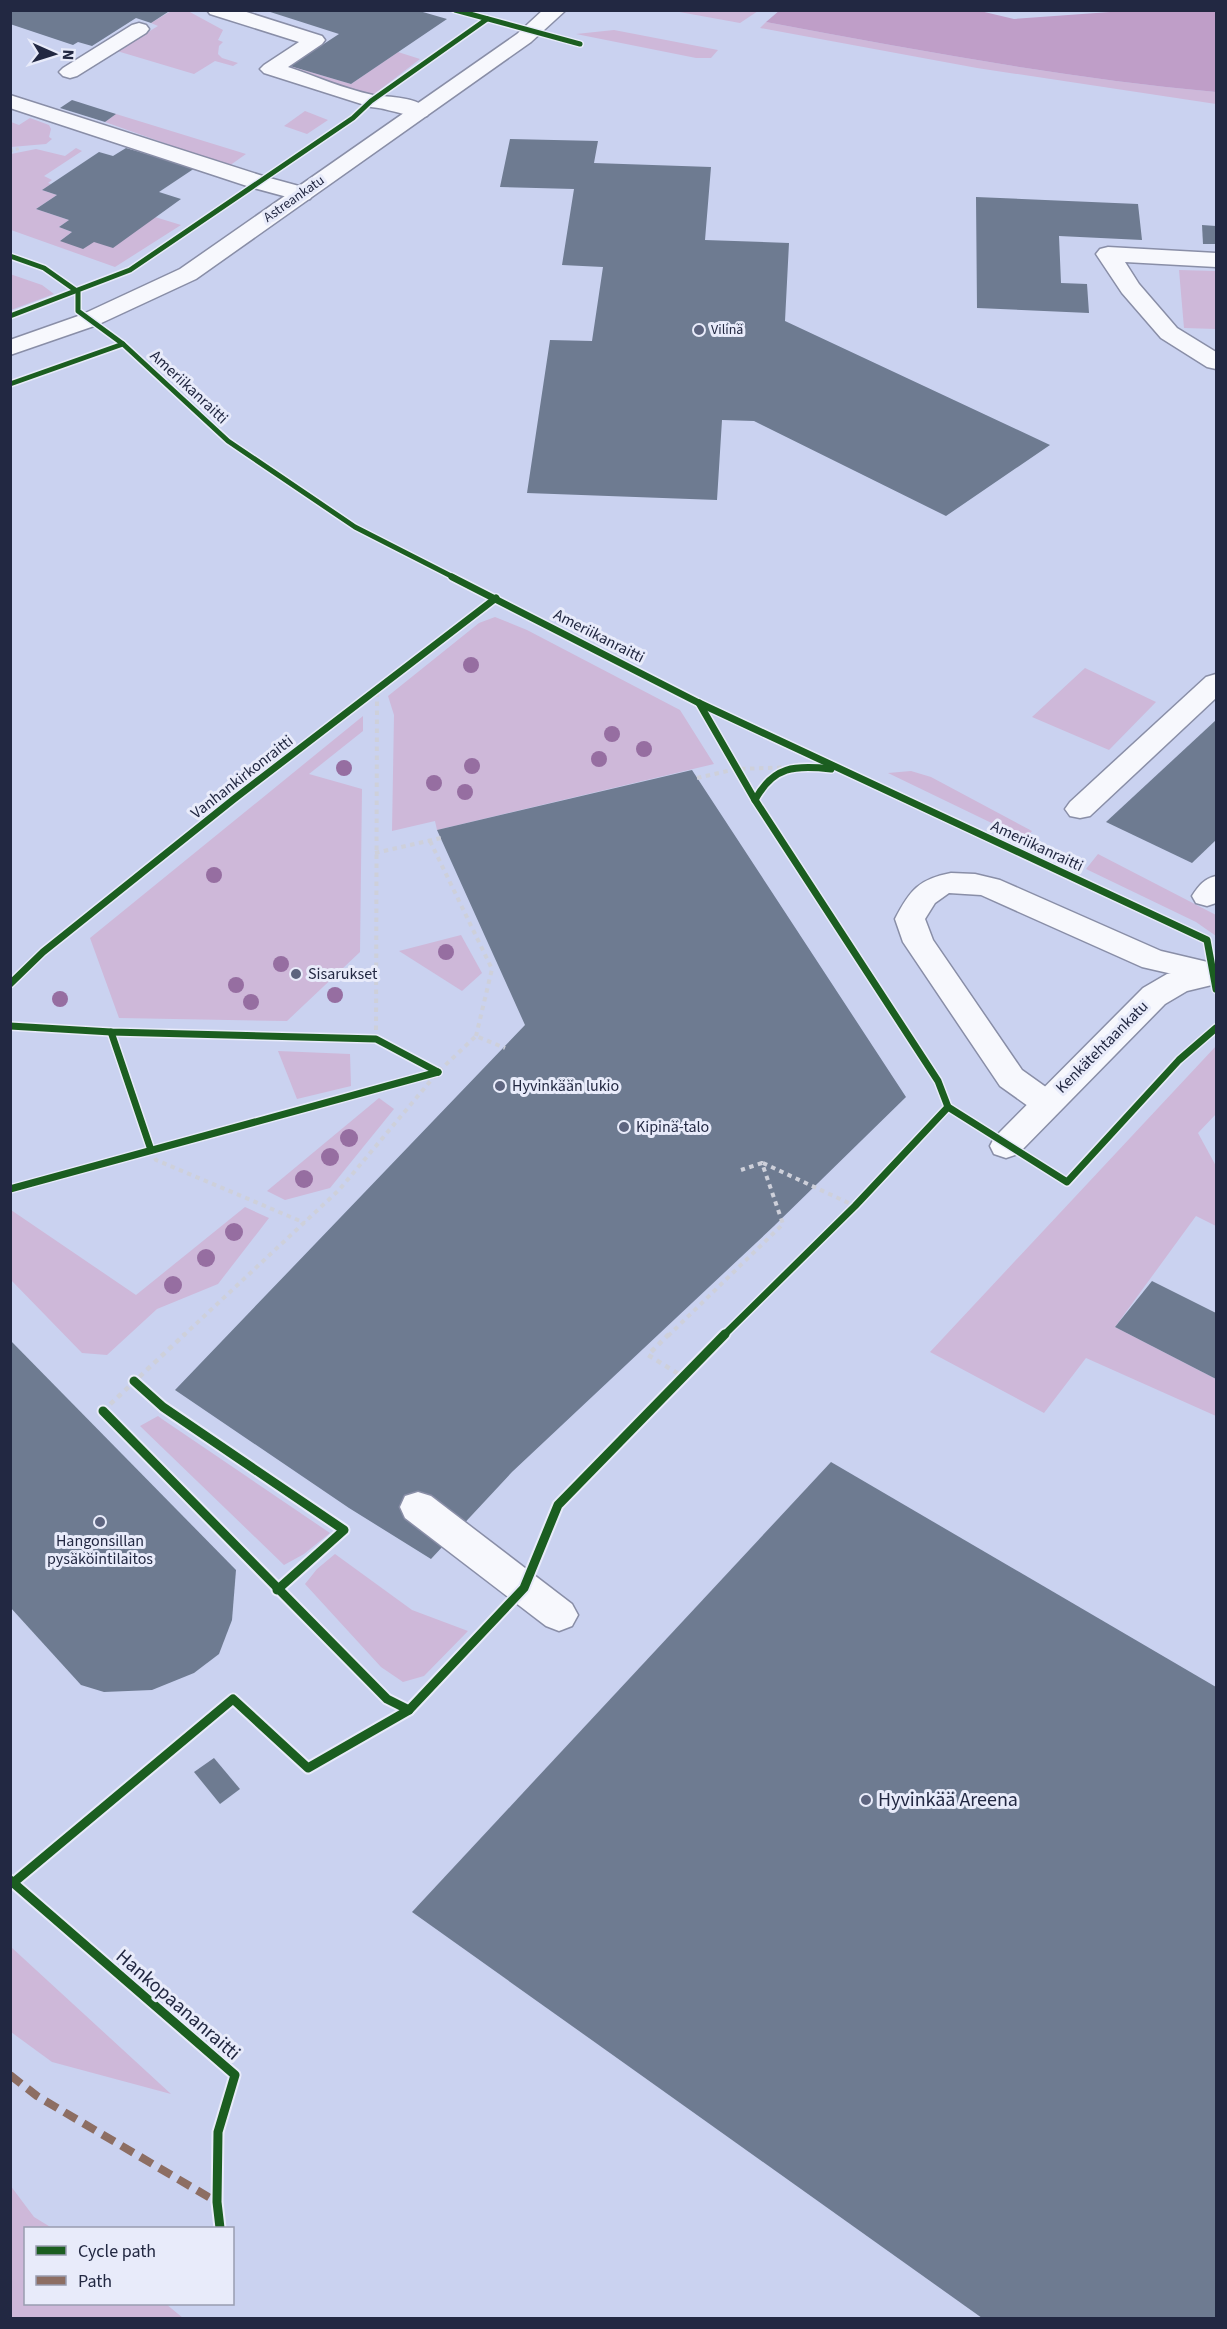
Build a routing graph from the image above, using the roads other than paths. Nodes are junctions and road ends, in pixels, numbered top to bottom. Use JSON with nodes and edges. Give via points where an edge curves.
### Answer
{"nodes":[{"id":1,"x":217,"y":10,"type":"edge"},
{"id":2,"x":556,"y":10,"type":"edge"},
{"id":3,"x":139,"y":29,"type":"dead end"},
{"id":4,"x":70,"y":72,"type":"dead end"},
{"id":5,"x":10,"y":101,"type":"edge"},
{"id":6,"x":419,"y":111,"type":"junction"},
{"id":7,"x":302,"y":194,"type":"junction"},
{"id":8,"x":1216,"y":260,"type":"edge"},
{"id":9,"x":10,"y":348,"type":"edge"},
{"id":10,"x":1216,"y":362,"type":"edge"},
{"id":11,"x":1216,"y":683,"type":"edge"},
{"id":12,"x":1080,"y":809,"type":"dead end"},
{"id":13,"x":1215,"y":974,"type":"edge"},
{"id":14,"x":1046,"y":1103,"type":"junction"},
{"id":15,"x":1006,"y":1146,"type":"dead end"},
{"id":16,"x":418,"y":1507,"type":"dead end"},
{"id":17,"x":559,"y":1615,"type":"dead end"}],
"edges":[{"from":1,"to":6,"type":"street","via":[[315,40],[271,69],[371,101]]},
{"from":2,"to":6,"type":"street","name":"Astreankatu","via":[[524,38]]},
{"from":3,"to":4,"type":"street"},
{"from":5,"to":7,"type":"street"},
{"from":6,"to":7,"type":"street","name":"Astreankatu"},
{"from":7,"to":9,"type":"street","name":"Astreankatu","via":[[188,274],[89,320]]},
{"from":8,"to":10,"type":"street","via":[[1108,254],[1130,288],[1169,333]]},
{"from":11,"to":12,"type":"street"},
{"from":13,"to":14,"type":"street","name":"Kenkätehtaankatu","via":[[1178,982],[1154,996]]},
{"from":13,"to":14,"type":"street","via":[[1153,960],[989,887],[961,881],[936,887],[919,899],[910,919],[918,942],[1011,1078]]},
{"from":14,"to":15,"type":"street","name":"Kenkätehtaankatu"},
{"from":16,"to":17,"type":"street"}]}
